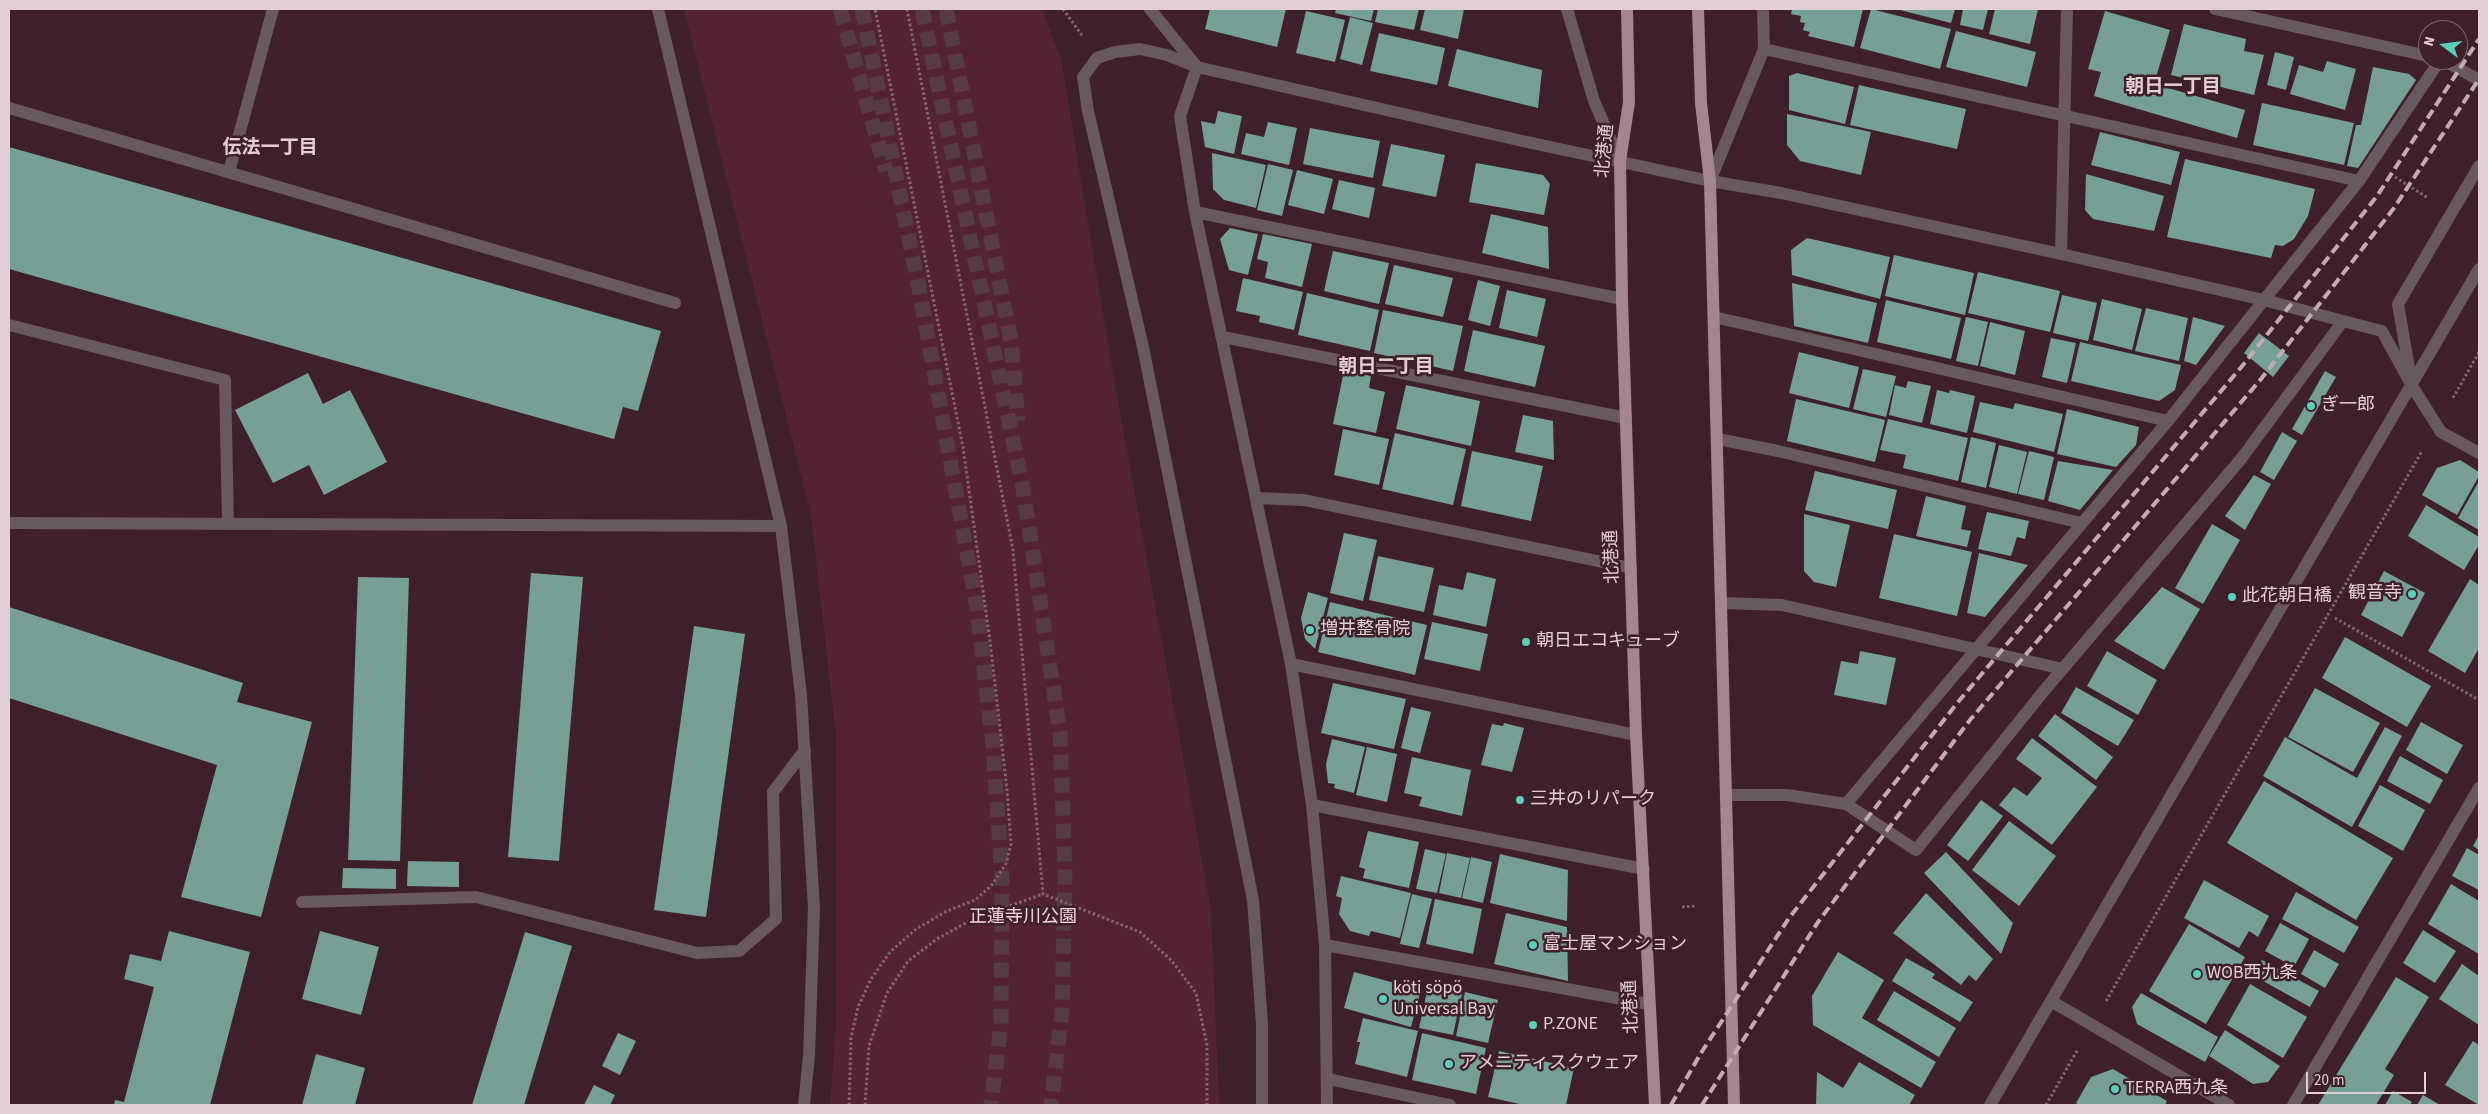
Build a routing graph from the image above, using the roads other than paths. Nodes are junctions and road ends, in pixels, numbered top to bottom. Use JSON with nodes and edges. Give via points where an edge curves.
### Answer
{"nodes":[{"id":1,"x":272,"y":9,"type":"edge"},
{"id":2,"x":658,"y":9,"type":"edge"},
{"id":3,"x":1150,"y":9,"type":"edge"},
{"id":4,"x":1567,"y":9,"type":"edge"},
{"id":5,"x":1627,"y":9,"type":"edge"},
{"id":6,"x":1698,"y":9,"type":"edge"},
{"id":7,"x":1763,"y":9,"type":"edge"},
{"id":8,"x":2067,"y":9,"type":"edge"},
{"id":9,"x":2215,"y":9,"type":"edge"},
{"id":10,"x":1764,"y":48,"type":"junction"},
{"id":11,"x":2418,"y":54,"type":"edge"},
{"id":12,"x":1197,"y":67,"type":"junction"},
{"id":13,"x":2434,"y":70,"type":"edge"},
{"id":14,"x":2460,"y":70,"type":"edge"},
{"id":15,"x":2479,"y":80,"type":"edge"},
{"id":16,"x":9,"y":108,"type":"edge"},
{"id":17,"x":2064,"y":116,"type":"junction"},
{"id":18,"x":1620,"y":161,"type":"junction"},
{"id":19,"x":2479,"y":166,"type":"edge"},
{"id":20,"x":230,"y":172,"type":"junction"},
{"id":21,"x":1710,"y":181,"type":"junction"},
{"id":22,"x":2359,"y":181,"type":"junction"},
{"id":23,"x":1196,"y":212,"type":"junction"},
{"id":24,"x":2061,"y":254,"type":"junction"},
{"id":25,"x":2479,"y":269,"type":"edge"},
{"id":26,"x":1622,"y":298,"type":"junction"},
{"id":27,"x":2264,"y":300,"type":"junction"},
{"id":28,"x":675,"y":303,"type":"dead end"},
{"id":29,"x":1714,"y":317,"type":"junction"},
{"id":30,"x":2343,"y":321,"type":"junction"},
{"id":31,"x":9,"y":325,"type":"edge"},
{"id":32,"x":1223,"y":337,"type":"junction"},
{"id":33,"x":2412,"y":386,"type":"junction"},
{"id":34,"x":1626,"y":418,"type":"junction"},
{"id":35,"x":2168,"y":421,"type":"junction"},
{"id":36,"x":1718,"y":439,"type":"junction"},
{"id":37,"x":2479,"y":454,"type":"edge"},
{"id":38,"x":1257,"y":498,"type":"junction"},
{"id":39,"x":9,"y":523,"type":"edge"},
{"id":40,"x":228,"y":523,"type":"junction"},
{"id":41,"x":2081,"y":523,"type":"junction"},
{"id":42,"x":781,"y":526,"type":"junction"},
{"id":43,"x":1631,"y":568,"type":"junction"},
{"id":44,"x":1722,"y":603,"type":"junction"},
{"id":45,"x":1975,"y":648,"type":"junction"},
{"id":46,"x":1291,"y":664,"type":"junction"},
{"id":47,"x":2063,"y":669,"type":"junction"},
{"id":48,"x":1636,"y":735,"type":"junction"},
{"id":49,"x":804,"y":750,"type":"junction"},
{"id":50,"x":2479,"y":788,"type":"edge"},
{"id":51,"x":1726,"y":795,"type":"junction"},
{"id":52,"x":1312,"y":804,"type":"junction"},
{"id":53,"x":1846,"y":804,"type":"junction"},
{"id":54,"x":1644,"y":869,"type":"junction"},
{"id":55,"x":302,"y":902,"type":"dead end"},
{"id":56,"x":1325,"y":945,"type":"junction"},
{"id":57,"x":2051,"y":1001,"type":"junction"},
{"id":58,"x":1650,"y":1004,"type":"junction"},
{"id":59,"x":1328,"y":1079,"type":"junction"},
{"id":60,"x":804,"y":1105,"type":"edge"},
{"id":61,"x":1262,"y":1105,"type":"edge"},
{"id":62,"x":1327,"y":1105,"type":"edge"},
{"id":63,"x":1450,"y":1105,"type":"edge"},
{"id":64,"x":1655,"y":1105,"type":"edge"},
{"id":65,"x":1734,"y":1105,"type":"edge"},
{"id":66,"x":1990,"y":1105,"type":"edge"},
{"id":67,"x":2229,"y":1105,"type":"edge"},
{"id":68,"x":2293,"y":1105,"type":"edge"}],
"edges":[{"from":1,"to":20,"type":"street"},
{"from":2,"to":42,"type":"street"},
{"from":3,"to":12,"type":"street"},
{"from":4,"to":18,"type":"street","via":[[1594,101]]},
{"from":5,"to":18,"type":"main road","name":"北港通","via":[[1629,102]]},
{"from":6,"to":21,"type":"main road","via":[[1701,103]]},
{"from":7,"to":10,"type":"street"},
{"from":8,"to":17,"type":"street"},
{"from":9,"to":11,"type":"street"},
{"from":10,"to":17,"type":"street"},
{"from":10,"to":21,"type":"street"},
{"from":12,"to":18,"type":"street"},
{"from":12,"to":23,"type":"street","via":[[1180,116]]},
{"from":12,"to":61,"type":"street","via":[[1140,49],[1098,58],[1083,77],[1143,347],[1253,900],[1262,1024]]},
{"from":13,"to":22,"type":"street"},
{"from":14,"to":15,"type":"street"},
{"from":16,"to":20,"type":"street"},
{"from":17,"to":22,"type":"street"},
{"from":17,"to":24,"type":"street"},
{"from":18,"to":21,"type":"street"},
{"from":18,"to":26,"type":"main road","name":"北港通"},
{"from":19,"to":33,"type":"street","via":[[2398,304]]},
{"from":20,"to":28,"type":"street"},
{"from":21,"to":24,"type":"street","via":[[1781,193]]},
{"from":21,"to":29,"type":"main road"},
{"from":22,"to":27,"type":"street"},
{"from":23,"to":26,"type":"street"},
{"from":23,"to":32,"type":"street"},
{"from":24,"to":27,"type":"street"},
{"from":25,"to":33,"type":"street"},
{"from":26,"to":34,"type":"main road","name":"北港通"},
{"from":27,"to":30,"type":"street"},
{"from":27,"to":35,"type":"street"},
{"from":29,"to":35,"type":"street"},
{"from":29,"to":36,"type":"main road"},
{"from":30,"to":33,"type":"street","via":[[2382,331]]},
{"from":30,"to":47,"type":"street","via":[[2242,459]]},
{"from":31,"to":40,"type":"street","via":[[226,380]]},
{"from":32,"to":34,"type":"street"},
{"from":32,"to":38,"type":"street"},
{"from":33,"to":37,"type":"street","via":[[2441,432]]},
{"from":33,"to":57,"type":"street"},
{"from":34,"to":43,"type":"main road","name":"北港通"},
{"from":35,"to":41,"type":"street"},
{"from":36,"to":41,"type":"street"},
{"from":36,"to":44,"type":"main road"},
{"from":38,"to":43,"type":"street","via":[[1304,500]]},
{"from":38,"to":46,"type":"street"},
{"from":39,"to":40,"type":"street"},
{"from":40,"to":42,"type":"street"},
{"from":41,"to":45,"type":"street"},
{"from":42,"to":49,"type":"street","via":[[801,695]]},
{"from":43,"to":48,"type":"main road","name":"北港通"},
{"from":44,"to":45,"type":"street","via":[[1782,606]]},
{"from":44,"to":51,"type":"main road"},
{"from":45,"to":47,"type":"street"},
{"from":45,"to":53,"type":"street"},
{"from":46,"to":48,"type":"street"},
{"from":46,"to":52,"type":"street"},
{"from":47,"to":53,"type":"street","via":[[1916,850]]},
{"from":48,"to":54,"type":"main road","name":"北港通"},
{"from":49,"to":55,"type":"street","via":[[773,792],[776,919],[739,950],[697,953],[476,897]]},
{"from":49,"to":60,"type":"street","via":[[814,908],[809,1056]]},
{"from":50,"to":68,"type":"street"},
{"from":51,"to":53,"type":"street","via":[[1787,795]]},
{"from":51,"to":65,"type":"main road"},
{"from":52,"to":54,"type":"street"},
{"from":52,"to":56,"type":"street"},
{"from":54,"to":58,"type":"main road","name":"北港通"},
{"from":56,"to":58,"type":"street"},
{"from":56,"to":59,"type":"street"},
{"from":57,"to":66,"type":"street"},
{"from":57,"to":67,"type":"street"},
{"from":58,"to":64,"type":"main road","name":"北港通"},
{"from":59,"to":62,"type":"street"},
{"from":59,"to":63,"type":"street"}]}
